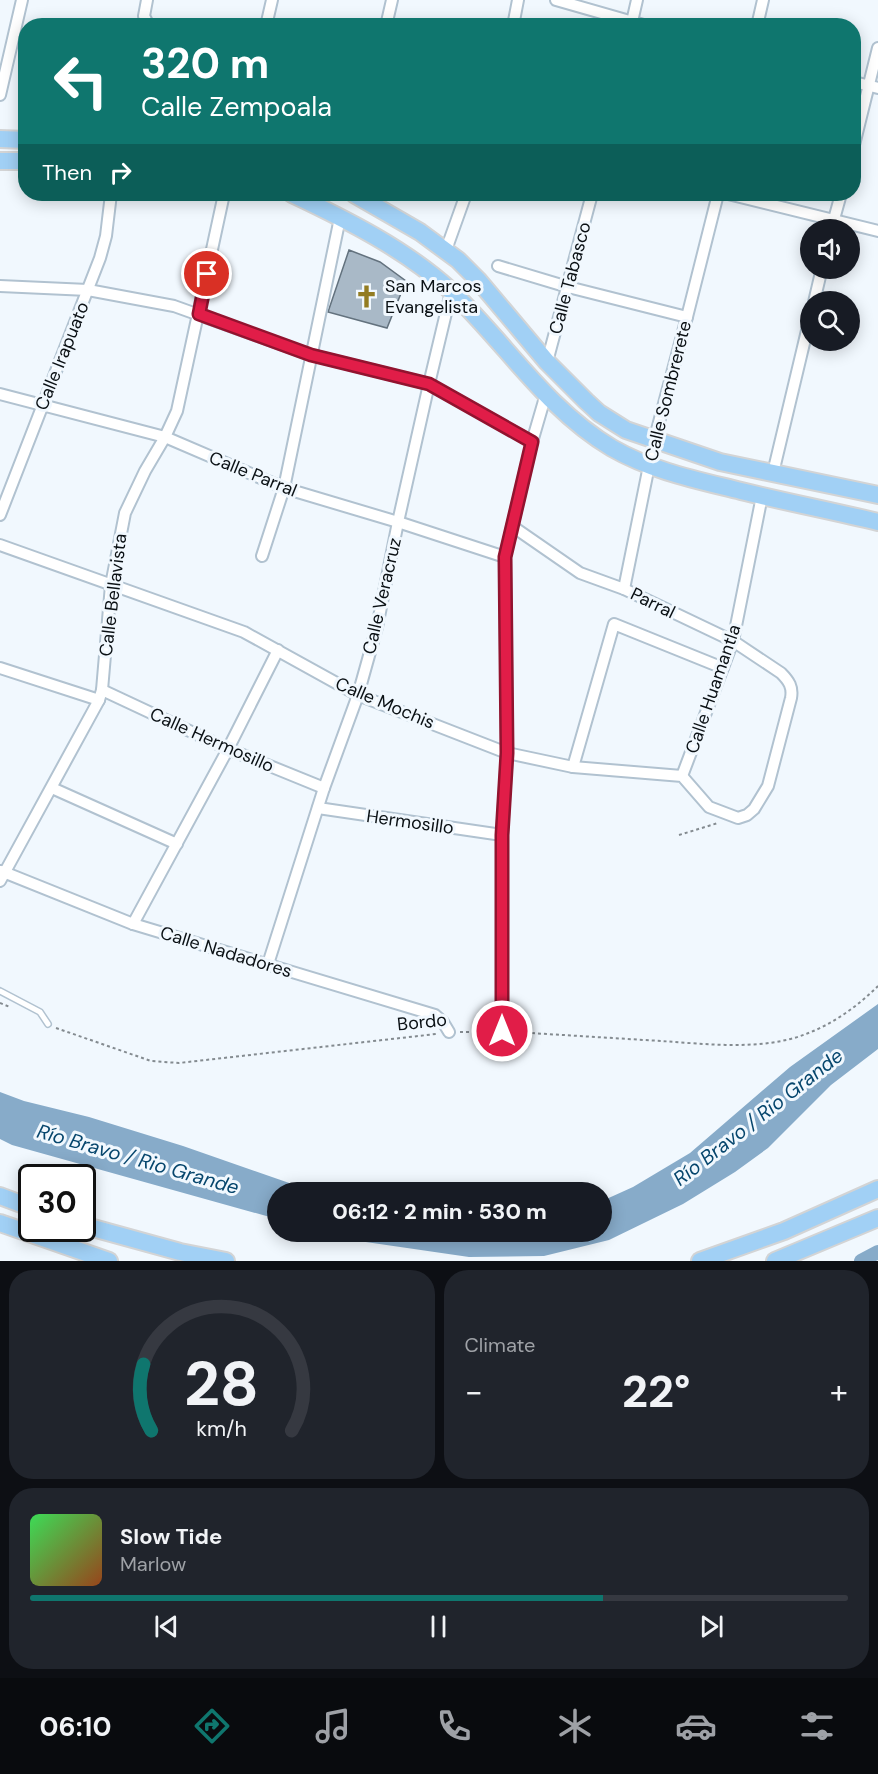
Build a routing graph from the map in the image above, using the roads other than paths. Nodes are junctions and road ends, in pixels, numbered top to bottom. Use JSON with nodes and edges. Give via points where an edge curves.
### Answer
{"nodes":[{"id":1,"x":22,"y":0,"type":"edge"},
{"id":2,"x":147,"y":0,"type":"edge"},
{"id":3,"x":272,"y":0,"type":"edge"},
{"id":4,"x":392,"y":0,"type":"edge"},
{"id":5,"x":518,"y":0,"type":"edge"},
{"id":6,"x":556,"y":0,"type":"edge"},
{"id":7,"x":637,"y":0,"type":"edge"},
{"id":8,"x":763,"y":0,"type":"edge"},
{"id":9,"x":145,"y":18,"type":"edge"},
{"id":10,"x":268,"y":18,"type":"edge"},
{"id":11,"x":388,"y":18,"type":"edge"},
{"id":12,"x":515,"y":18,"type":"edge"},
{"id":13,"x":615,"y":18,"type":"edge"},
{"id":14,"x":632,"y":18,"type":"edge"},
{"id":15,"x":759,"y":18,"type":"edge"},
{"id":16,"x":878,"y":48,"type":"edge"},
{"id":17,"x":874,"y":88,"type":"edge"},
{"id":18,"x":0,"y":95,"type":"edge"},
{"id":19,"x":861,"y":125,"type":"edge"},
{"id":20,"x":0,"y":139,"type":"edge"},
{"id":21,"x":18,"y":140,"type":"edge"},
{"id":22,"x":0,"y":161,"type":"edge"},
{"id":23,"x":18,"y":161,"type":"edge"},
{"id":24,"x":110,"y":201,"type":"edge"},
{"id":25,"x":223,"y":201,"type":"edge"},
{"id":26,"x":306,"y":201,"type":"edge"},
{"id":27,"x":366,"y":201,"type":"edge"},
{"id":28,"x":464,"y":201,"type":"edge"},
{"id":29,"x":590,"y":201,"type":"edge"},
{"id":30,"x":716,"y":201,"type":"edge"},
{"id":31,"x":751,"y":201,"type":"edge"},
{"id":32,"x":839,"y":201,"type":"edge"},
{"id":33,"x":340,"y":218,"type":"junction"},
{"id":34,"x":812,"y":219,"type":"edge"},
{"id":35,"x":834,"y":219,"type":"edge"},
{"id":36,"x":860,"y":229,"type":"edge"},
{"id":37,"x":878,"y":231,"type":"edge"},
{"id":38,"x":446,"y":250,"type":"junction"},
{"id":39,"x":498,"y":266,"type":"dead end"},
{"id":40,"x":0,"y":286,"type":"edge"},
{"id":41,"x":568,"y":287,"type":"junction"},
{"id":42,"x":88,"y":290,"type":"junction"},
{"id":43,"x":451,"y":291,"type":"junction"},
{"id":44,"x":199,"y":314,"type":"junction"},
{"id":45,"x":687,"y":317,"type":"junction"},
{"id":46,"x":802,"y":351,"type":"edge"},
{"id":47,"x":311,"y":355,"type":"junction"},
{"id":48,"x":547,"y":362,"type":"junction"},
{"id":49,"x":429,"y":384,"type":"junction"},
{"id":50,"x":0,"y":394,"type":"edge"},
{"id":51,"x":546,"y":394,"type":"junction"},
{"id":52,"x":43,"y":404,"type":"junction"},
{"id":53,"x":165,"y":437,"type":"junction"},
{"id":54,"x":654,"y":441,"type":"junction"},
{"id":55,"x":532,"y":442,"type":"junction"},
{"id":56,"x":649,"y":465,"type":"junction"},
{"id":57,"x":773,"y":473,"type":"junction"},
{"id":58,"x":284,"y":488,"type":"junction"},
{"id":59,"x":878,"y":495,"type":"edge"},
{"id":60,"x":762,"y":496,"type":"junction"},
{"id":61,"x":0,"y":515,"type":"edge"},
{"id":62,"x":398,"y":522,"type":"junction"},
{"id":63,"x":878,"y":522,"type":"edge"},
{"id":64,"x":512,"y":526,"type":"junction"},
{"id":65,"x":0,"y":545,"type":"edge"},
{"id":66,"x":262,"y":556,"type":"dead end"},
{"id":67,"x":505,"y":557,"type":"junction"},
{"id":68,"x":111,"y":585,"type":"junction"},
{"id":69,"x":624,"y":589,"type":"junction"},
{"id":70,"x":733,"y":642,"type":"junction"},
{"id":71,"x":278,"y":650,"type":"junction"},
{"id":72,"x":0,"y":668,"type":"edge"},
{"id":73,"x":723,"y":668,"type":"junction"},
{"id":74,"x":100,"y":695,"type":"junction"},
{"id":75,"x":358,"y":695,"type":"junction"},
{"id":76,"x":228,"y":749,"type":"junction"},
{"id":77,"x":507,"y":753,"type":"junction"},
{"id":78,"x":573,"y":767,"type":"junction"},
{"id":79,"x":682,"y":776,"type":"junction"},
{"id":80,"x":52,"y":788,"type":"junction"},
{"id":81,"x":324,"y":788,"type":"junction"},
{"id":82,"x":318,"y":808,"type":"junction"},
{"id":83,"x":502,"y":835,"type":"junction"},
{"id":84,"x":177,"y":844,"type":"junction"},
{"id":85,"x":2,"y":875,"type":"edge"},
{"id":86,"x":133,"y":924,"type":"junction"},
{"id":87,"x":268,"y":964,"type":"junction"},
{"id":88,"x":0,"y":991,"type":"edge"},
{"id":89,"x":48,"y":1024,"type":"road end"},
{"id":90,"x":502,"y":1031,"type":"road end"},
{"id":91,"x":449,"y":1032,"type":"road end"},
{"id":92,"x":878,"y":1189,"type":"edge"},
{"id":93,"x":0,"y":1196,"type":"edge"},
{"id":94,"x":18,"y":1203,"type":"edge"},
{"id":95,"x":878,"y":1218,"type":"edge"},
{"id":96,"x":0,"y":1223,"type":"edge"},
{"id":97,"x":96,"y":1229,"type":"edge"},
{"id":98,"x":784,"y":1231,"type":"junction"},
{"id":99,"x":796,"y":1257,"type":"edge"},
{"id":100,"x":109,"y":1261,"type":"edge"},
{"id":101,"x":226,"y":1261,"type":"edge"},
{"id":102,"x":700,"y":1261,"type":"edge"},
{"id":103,"x":775,"y":1261,"type":"edge"}],
"edges":[{"from":1,"to":18,"type":"street"},
{"from":2,"to":9,"type":"street"},
{"from":3,"to":10,"type":"street"},
{"from":4,"to":11,"type":"street"},
{"from":5,"to":12,"type":"street"},
{"from":6,"to":13,"type":"street"},
{"from":7,"to":14,"type":"street"},
{"from":8,"to":15,"type":"street"},
{"from":16,"to":17,"type":"street"},
{"from":17,"to":19,"type":"street"},
{"from":20,"to":21,"type":"main road"},
{"from":22,"to":23,"type":"main road"},
{"from":24,"to":42,"type":"street","name":"Calle Irapuato","via":[[106,236]]},
{"from":25,"to":44,"type":"street","name":"Calle Bellavista"},
{"from":26,"to":33,"type":"main road"},
{"from":27,"to":38,"type":"main road"},
{"from":28,"to":38,"type":"street"},
{"from":29,"to":41,"type":"street","name":"Calle Tabasco"},
{"from":30,"to":45,"type":"street","name":"Calle Sombrerete"},
{"from":31,"to":34,"type":"street"},
{"from":32,"to":35,"type":"street"},
{"from":33,"to":43,"type":"main road","via":[[416,262]]},
{"from":33,"to":47,"type":"street"},
{"from":36,"to":37,"type":"street"},
{"from":38,"to":48,"type":"main road","via":[[478,280]]},
{"from":39,"to":41,"type":"street"},
{"from":40,"to":42,"type":"street"},
{"from":41,"to":45,"type":"street"},
{"from":41,"to":48,"type":"street","name":"Calle Tabasco"},
{"from":42,"to":44,"type":"street"},
{"from":42,"to":52,"type":"street","name":"Calle Irapuato"},
{"from":43,"to":49,"type":"street","name":"Calle Veracruz"},
{"from":43,"to":51,"type":"main road"},
{"from":44,"to":47,"type":"street"},
{"from":44,"to":53,"type":"street","name":"Calle Bellavista","via":[[177,411]]},
{"from":45,"to":54,"type":"street","name":"Calle Sombrerete"},
{"from":46,"to":57,"type":"street"},
{"from":47,"to":49,"type":"street"},
{"from":47,"to":58,"type":"street"},
{"from":48,"to":54,"type":"main road","via":[[599,413]]},
{"from":49,"to":55,"type":"street"},
{"from":49,"to":62,"type":"street","name":"Calle Veracruz"},
{"from":50,"to":52,"type":"street","name":"Calle Parral"},
{"from":51,"to":55,"type":"street"},
{"from":51,"to":56,"type":"main road","via":[[594,436]]},
{"from":52,"to":53,"type":"street","name":"Calle Parral"},
{"from":52,"to":61,"type":"street","name":"Calle Irapuato"},
{"from":53,"to":58,"type":"street","name":"Calle Parral"},
{"from":53,"to":68,"type":"street","name":"Calle Bellavista","via":[[125,513]]},
{"from":54,"to":56,"type":"street","name":"Calle Sombrerete"},
{"from":54,"to":57,"type":"main road","via":[[720,462]]},
{"from":55,"to":64,"type":"street"},
{"from":56,"to":60,"type":"main road"},
{"from":56,"to":69,"type":"street","name":"Calle Sombrerete"},
{"from":57,"to":59,"type":"main road"},
{"from":58,"to":62,"type":"street","name":"Calle Parral"},
{"from":58,"to":66,"type":"street"},
{"from":60,"to":63,"type":"main road"},
{"from":60,"to":70,"type":"street","name":"Calle Huamantla"},
{"from":62,"to":67,"type":"street","name":"Calle Parral"},
{"from":62,"to":75,"type":"street","name":"Calle Veracruz","via":[[377,627]]},
{"from":64,"to":67,"type":"street"},
{"from":64,"to":69,"type":"street","name":"Parral","via":[[579,573]]},
{"from":65,"to":68,"type":"street","name":"Calle Mochis"},
{"from":67,"to":77,"type":"street"},
{"from":68,"to":71,"type":"street","name":"Calle Mochis","via":[[244,632]]},
{"from":68,"to":74,"type":"street","name":"Calle Bellavista"},
{"from":69,"to":70,"type":"street","name":"Parral"},
{"from":70,"to":73,"type":"street","name":"Calle Huamantla"},
{"from":70,"to":79,"type":"street","name":"Parral","via":[[782,673],[791,685],[792,698],[768,786],[754,809],[738,818],[709,807]]},
{"from":71,"to":75,"type":"street","name":"Calle Mochis"},
{"from":71,"to":76,"type":"street"},
{"from":72,"to":74,"type":"street","name":"Calle Hermosillo"},
{"from":73,"to":78,"type":"street","via":[[614,624]]},
{"from":73,"to":79,"type":"street","name":"Calle Huamantla"},
{"from":74,"to":76,"type":"street","name":"Calle Hermosillo"},
{"from":74,"to":80,"type":"street","name":"Calle Bellavista"},
{"from":75,"to":77,"type":"street","name":"Calle Mochis"},
{"from":75,"to":81,"type":"street","name":"Calle Veracruz"},
{"from":76,"to":81,"type":"street","name":"Calle Hermosillo"},
{"from":76,"to":84,"type":"street"},
{"from":77,"to":78,"type":"street","name":"Calle Mochis"},
{"from":77,"to":83,"type":"street"},
{"from":78,"to":79,"type":"street","name":"Calle Mochis"},
{"from":80,"to":84,"type":"street"},
{"from":80,"to":85,"type":"street","name":"Calle Bellavista"},
{"from":81,"to":82,"type":"street","name":"Calle Veracruz"},
{"from":82,"to":83,"type":"street","name":"Hermosillo"},
{"from":82,"to":87,"type":"street","name":"Calle Veracruz"},
{"from":83,"to":90,"type":"street"},
{"from":84,"to":86,"type":"street"},
{"from":85,"to":86,"type":"street","name":"Calle Nadadores"},
{"from":86,"to":87,"type":"street","name":"Calle Nadadores"},
{"from":87,"to":91,"type":"street","name":"Calle Nadadores","via":[[435,1016]]},
{"from":88,"to":89,"type":"lane","via":[[40,1012]]},
{"from":92,"to":98,"type":"main road"},
{"from":93,"to":94,"type":"main road"},
{"from":95,"to":99,"type":"main road"},
{"from":96,"to":100,"type":"main road"},
{"from":97,"to":101,"type":"main road"},
{"from":98,"to":99,"type":"main road"},
{"from":98,"to":102,"type":"main road"},
{"from":99,"to":103,"type":"main road"}]}
